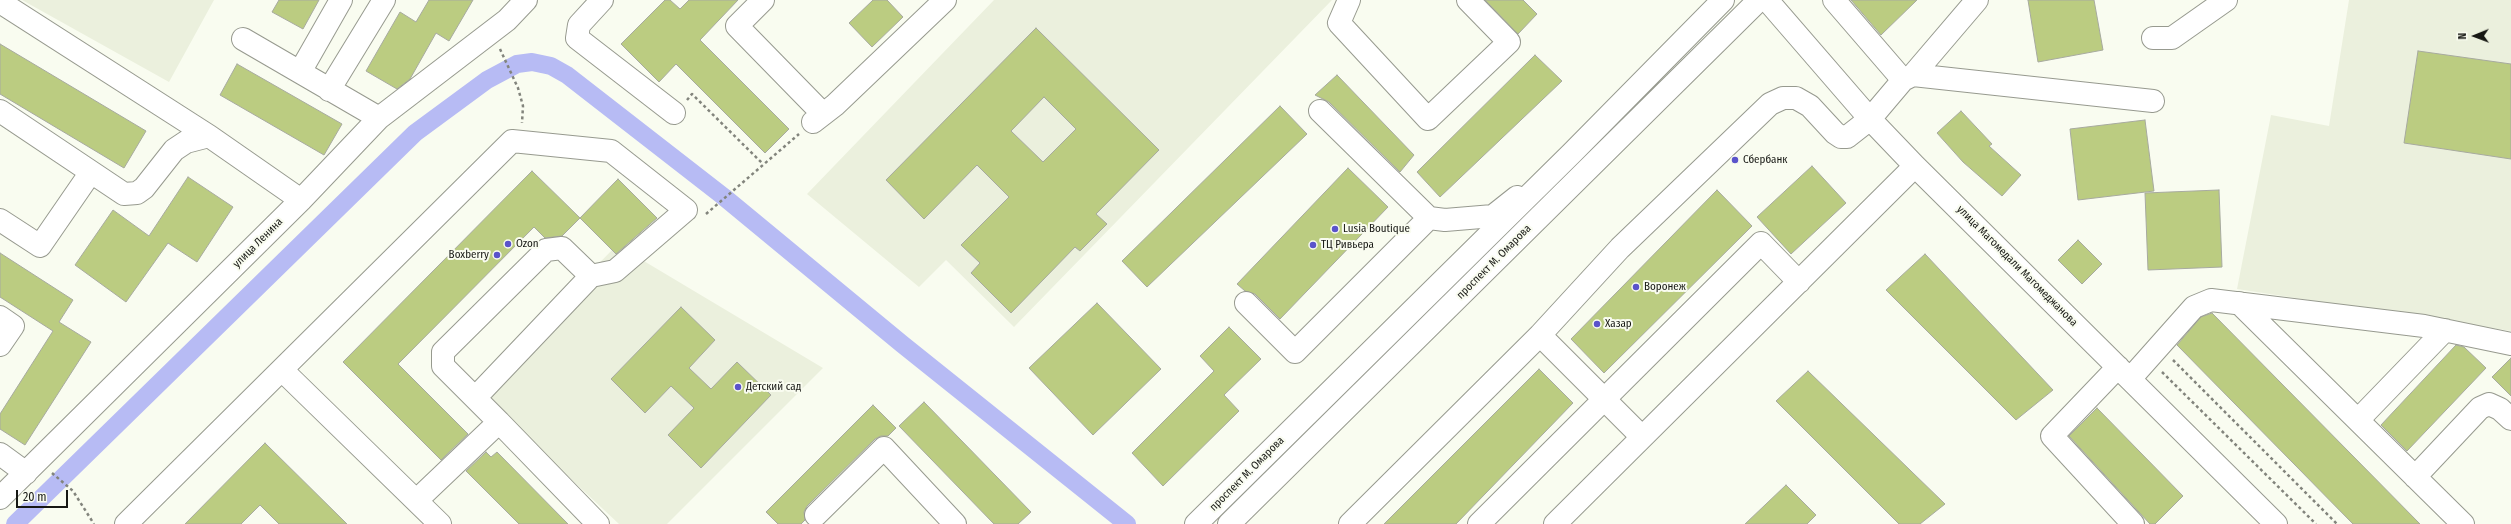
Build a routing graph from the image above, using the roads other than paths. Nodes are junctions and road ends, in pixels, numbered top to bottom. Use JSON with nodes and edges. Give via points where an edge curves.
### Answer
{"nodes":[{"id":1,"x":341,"y":0,"type":"edge"},
{"id":2,"x":384,"y":0,"type":"edge"},
{"id":3,"x":526,"y":0,"type":"edge"},
{"id":4,"x":602,"y":0,"type":"edge"},
{"id":5,"x":763,"y":0,"type":"edge"},
{"id":6,"x":945,"y":0,"type":"edge"},
{"id":7,"x":1349,"y":0,"type":"edge"},
{"id":8,"x":1468,"y":0,"type":"edge"},
{"id":9,"x":1723,"y":0,"type":"edge"},
{"id":10,"x":1759,"y":0,"type":"edge"},
{"id":11,"x":1768,"y":0,"type":"edge"},
{"id":12,"x":1834,"y":0,"type":"edge"},
{"id":13,"x":1977,"y":0,"type":"edge"},
{"id":14,"x":2226,"y":0,"type":"edge"},
{"id":15,"x":0,"y":2,"type":"edge"},
{"id":16,"x":2153,"y":38,"type":"dead end"},
{"id":17,"x":243,"y":39,"type":"dead end"},
{"id":18,"x":300,"y":72,"type":"junction"},
{"id":19,"x":1908,"y":77,"type":"junction"},
{"id":20,"x":329,"y":90,"type":"junction"},
{"id":21,"x":2153,"y":101,"type":"dead end"},
{"id":22,"x":0,"y":111,"type":"edge"},
{"id":23,"x":1320,"y":111,"type":"dead end"},
{"id":24,"x":674,"y":113,"type":"road end"},
{"id":25,"x":379,"y":118,"type":"junction"},
{"id":26,"x":1870,"y":119,"type":"junction"},
{"id":27,"x":209,"y":136,"type":"junction"},
{"id":28,"x":1572,"y":153,"type":"junction"},
{"id":29,"x":1916,"y":166,"type":"junction"},
{"id":30,"x":91,"y":172,"type":"junction"},
{"id":31,"x":302,"y":200,"type":"junction"},
{"id":32,"x":1429,"y":218,"type":"junction"},
{"id":33,"x":0,"y":220,"type":"edge"},
{"id":34,"x":591,"y":276,"type":"junction"},
{"id":35,"x":1799,"y":282,"type":"junction"},
{"id":36,"x":1246,"y":303,"type":"dead end"},
{"id":37,"x":2239,"y":304,"type":"junction"},
{"id":38,"x":0,"y":317,"type":"edge"},
{"id":39,"x":2445,"y":330,"type":"junction"},
{"id":40,"x":1540,"y":335,"type":"junction"},
{"id":41,"x":2511,"y":344,"type":"edge"},
{"id":42,"x":0,"y":345,"type":"edge"},
{"id":43,"x":282,"y":370,"type":"junction"},
{"id":44,"x":2124,"y":373,"type":"junction"},
{"id":45,"x":475,"y":398,"type":"junction"},
{"id":46,"x":1605,"y":398,"type":"junction"},
{"id":47,"x":2511,"y":419,"type":"edge"},
{"id":48,"x":2358,"y":420,"type":"junction"},
{"id":49,"x":499,"y":422,"type":"junction"},
{"id":50,"x":1642,"y":438,"type":"junction"},
{"id":51,"x":0,"y":454,"type":"edge"},
{"id":52,"x":37,"y":470,"type":"junction"},
{"id":53,"x":2415,"y":477,"type":"junction"},
{"id":54,"x":0,"y":498,"type":"edge"},
{"id":55,"x":417,"y":500,"type":"junction"},
{"id":56,"x":816,"y":515,"type":"dead end"},
{"id":57,"x":126,"y":524,"type":"edge"},
{"id":58,"x":440,"y":524,"type":"edge"},
{"id":59,"x":598,"y":524,"type":"edge"},
{"id":60,"x":955,"y":524,"type":"edge"},
{"id":61,"x":1196,"y":524,"type":"edge"},
{"id":62,"x":1229,"y":524,"type":"edge"},
{"id":63,"x":1350,"y":524,"type":"edge"},
{"id":64,"x":1479,"y":524,"type":"edge"},
{"id":65,"x":1555,"y":524,"type":"edge"},
{"id":66,"x":2133,"y":524,"type":"edge"},
{"id":67,"x":2276,"y":524,"type":"edge"},
{"id":68,"x":2462,"y":524,"type":"edge"}],
"edges":[{"from":1,"to":18,"type":"street"},
{"from":2,"to":20,"type":"street"},
{"from":3,"to":25,"type":"street","name":"улица Ленина","via":[[507,20]]},
{"from":4,"to":24,"type":"street","via":[[579,25],[577,38]]},
{"from":5,"to":6,"type":"street","via":[[737,26],[818,118]]},
{"from":7,"to":8,"type":"street","via":[[1339,23],[1428,119],[1509,42]]},
{"from":9,"to":28,"type":"street","name":"проспект М. Омарова"},
{"from":10,"to":62,"type":"street","name":"проспект М. Омарова"},
{"from":11,"to":26,"type":"street","name":"улица Магомедали Магомеджановa"},
{"from":12,"to":19,"type":"street"},
{"from":13,"to":19,"type":"street"},
{"from":14,"to":16,"type":"street","via":[[2172,38]]},
{"from":15,"to":27,"type":"street"},
{"from":17,"to":18,"type":"street"},
{"from":18,"to":20,"type":"street"},
{"from":19,"to":21,"type":"street"},
{"from":19,"to":26,"type":"street"},
{"from":20,"to":25,"type":"street"},
{"from":22,"to":30,"type":"street"},
{"from":23,"to":32,"type":"street"},
{"from":25,"to":31,"type":"street","name":"улица Ленина"},
{"from":26,"to":29,"type":"street","name":"улица Магомедали Магомеджановa"},
{"from":26,"to":40,"type":"street","via":[[1847,137],[1841,137],[1835,134],[1810,106],[1796,98],[1783,98],[1770,104],[1620,248]]},
{"from":27,"to":30,"type":"street","via":[[186,142],[174,150],[137,193],[124,194]]},
{"from":27,"to":31,"type":"street"},
{"from":28,"to":32,"type":"street","via":[[1493,216],[1445,220]]},
{"from":28,"to":61,"type":"street","name":"проспект М. Омарова"},
{"from":29,"to":35,"type":"street"},
{"from":29,"to":44,"type":"street","name":"улица Магомедали Магомеджановa"},
{"from":30,"to":33,"type":"street","via":[[40,246]]},
{"from":31,"to":52,"type":"street","name":"улица Ленина"},
{"from":32,"to":36,"type":"street","via":[[1295,352]]},
{"from":34,"to":43,"type":"street","via":[[615,271],[686,210],[611,151],[512,141]]},
{"from":34,"to":45,"type":"street"},
{"from":34,"to":45,"type":"street","via":[[562,248],[546,250],[443,352],[443,366]]},
{"from":35,"to":46,"type":"street","via":[[1761,243]]},
{"from":35,"to":50,"type":"street"},
{"from":37,"to":39,"type":"street"},
{"from":37,"to":44,"type":"street","via":[[2211,300],[2194,307],[2148,358]]},
{"from":37,"to":48,"type":"street"},
{"from":38,"to":42,"type":"street","via":[[13,326]]},
{"from":39,"to":41,"type":"street"},
{"from":39,"to":48,"type":"street"},
{"from":40,"to":46,"type":"street"},
{"from":40,"to":63,"type":"street"},
{"from":43,"to":55,"type":"street"},
{"from":43,"to":57,"type":"street"},
{"from":44,"to":66,"type":"street","via":[[2052,436]]},
{"from":44,"to":67,"type":"street","name":"улица Магомедали Магомеджановa"},
{"from":45,"to":49,"type":"street"},
{"from":46,"to":50,"type":"street"},
{"from":46,"to":64,"type":"street"},
{"from":47,"to":53,"type":"street","via":[[2500,409],[2489,404],[2480,408]]},
{"from":48,"to":53,"type":"street"},
{"from":49,"to":55,"type":"street"},
{"from":49,"to":59,"type":"street"},
{"from":50,"to":65,"type":"street"},
{"from":51,"to":52,"type":"street"},
{"from":52,"to":54,"type":"street","name":"улица Ленина"},
{"from":53,"to":68,"type":"street"},
{"from":55,"to":58,"type":"street"},
{"from":56,"to":60,"type":"street","via":[[884,448]]}]}
